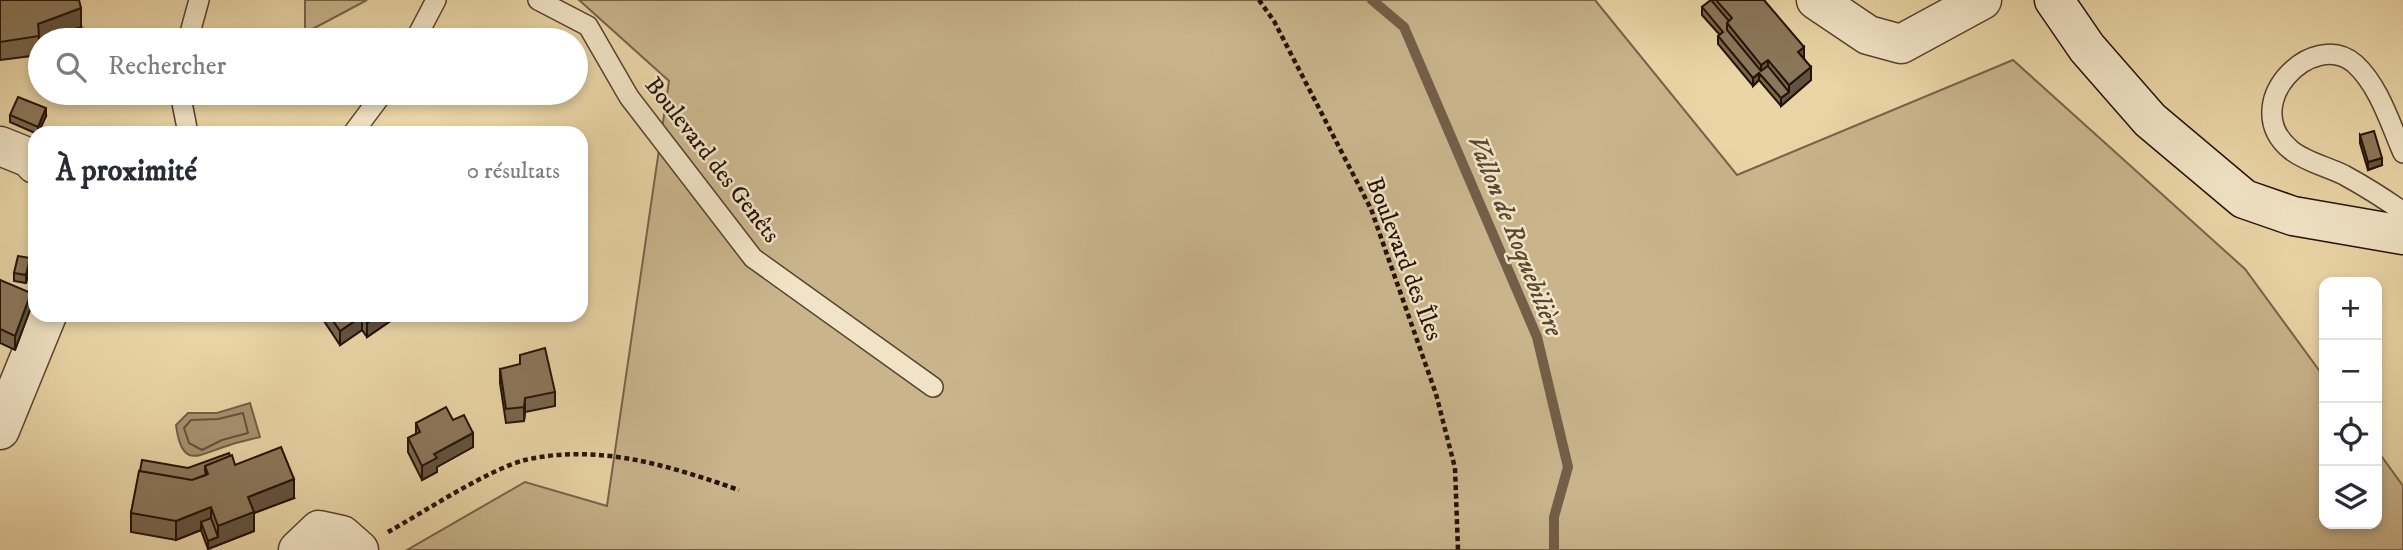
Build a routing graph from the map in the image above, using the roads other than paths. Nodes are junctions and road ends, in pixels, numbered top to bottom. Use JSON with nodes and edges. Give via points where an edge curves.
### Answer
{"nodes":[{"id":1,"x":199,"y":0,"type":"edge"},
{"id":2,"x":436,"y":0,"type":"edge"},
{"id":3,"x":538,"y":0,"type":"edge"},
{"id":4,"x":1816,"y":0,"type":"edge"},
{"id":5,"x":1982,"y":0,"type":"edge"},
{"id":6,"x":2054,"y":0,"type":"edge"},
{"id":7,"x":191,"y":28,"type":"edge"},
{"id":8,"x":421,"y":28,"type":"edge"},
{"id":9,"x":182,"y":105,"type":"edge"},
{"id":10,"x":374,"y":105,"type":"edge"},
{"id":11,"x":187,"y":126,"type":"edge"},
{"id":12,"x":358,"y":126,"type":"edge"},
{"id":13,"x":0,"y":146,"type":"edge"},
{"id":14,"x":2403,"y":153,"type":"edge"},
{"id":15,"x":28,"y":157,"type":"edge"},
{"id":16,"x":2403,"y":212,"type":"edge"},
{"id":17,"x":2403,"y":235,"type":"edge"},
{"id":18,"x":44,"y":322,"type":"edge"},
{"id":19,"x":933,"y":387,"type":"dead end"},
{"id":20,"x":0,"y":430,"type":"edge"},
{"id":21,"x":360,"y":549,"type":"edge"},
{"id":22,"x":298,"y":550,"type":"edge"}],
"edges":[{"from":1,"to":7,"type":"lane"},
{"from":2,"to":8,"type":"lane"},
{"from":3,"to":19,"type":"lane","name":"Boulevard des Genêts","via":[[588,26],[629,97],[753,258]]},
{"from":4,"to":5,"type":"street","via":[[1868,35],[1901,44]]},
{"from":6,"to":17,"type":"street","via":[[2087,48],[2150,121],[2244,199],[2292,216]]},
{"from":9,"to":11,"type":"lane"},
{"from":10,"to":12,"type":"lane"},
{"from":13,"to":15,"type":"street"},
{"from":14,"to":16,"type":"lane","via":[[2371,82],[2353,62],[2330,55],[2311,59],[2289,72],[2276,91],[2270,115],[2276,132],[2291,150]]},
{"from":18,"to":20,"type":"street"},
{"from":21,"to":22,"type":"street","via":[[342,535],[319,530]]}]}
